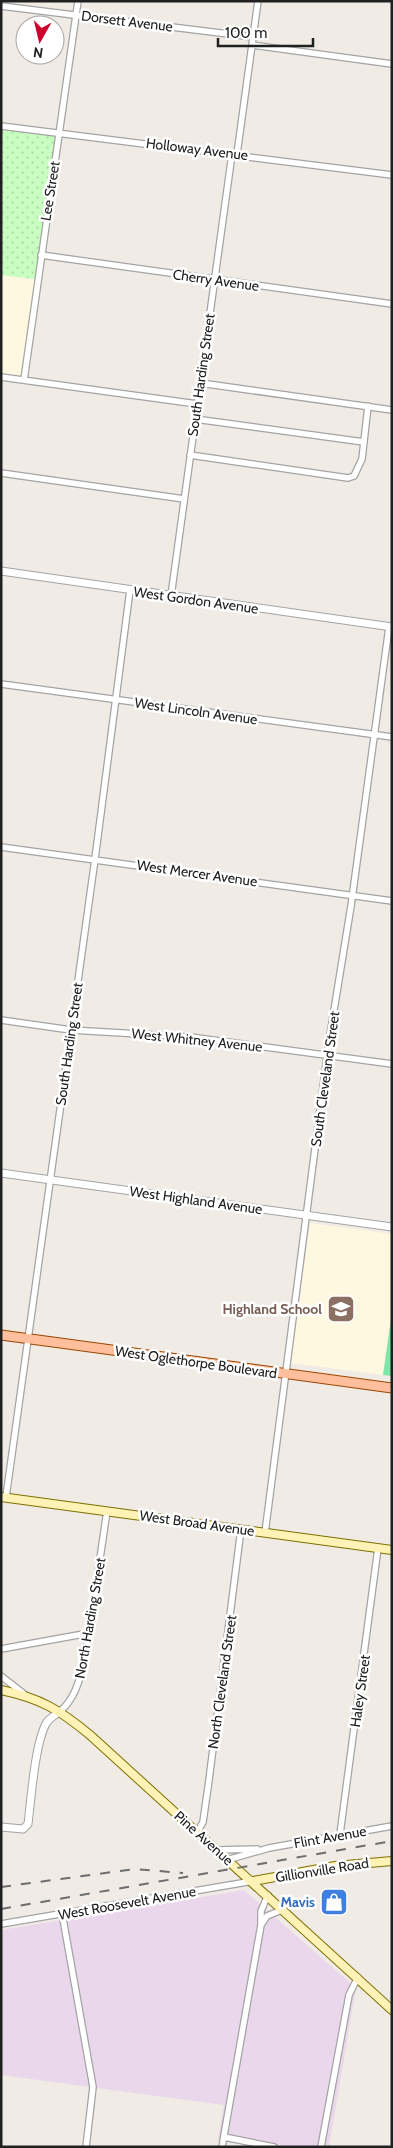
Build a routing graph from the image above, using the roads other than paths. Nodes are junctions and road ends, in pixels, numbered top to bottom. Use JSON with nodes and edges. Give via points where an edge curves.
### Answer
{"nodes":[{"id":1,"x":78,"y":1,"type":"edge"},
{"id":2,"x":258,"y":1,"type":"edge"},
{"id":3,"x":1,"y":6,"type":"edge"},
{"id":4,"x":76,"y":14,"type":"junction"},
{"id":5,"x":253,"y":37,"type":"junction"},
{"id":6,"x":252,"y":45,"type":"junction"},
{"id":7,"x":392,"y":64,"type":"edge"},
{"id":8,"x":1,"y":126,"type":"edge"},
{"id":9,"x":58,"y":133,"type":"junction"},
{"id":10,"x":234,"y":154,"type":"junction"},
{"id":11,"x":392,"y":175,"type":"edge"},
{"id":12,"x":41,"y":255,"type":"junction"},
{"id":13,"x":215,"y":279,"type":"junction"},
{"id":14,"x":392,"y":304,"type":"edge"},
{"id":15,"x":1,"y":377,"type":"edge"},
{"id":16,"x":24,"y":380,"type":"junction"},
{"id":17,"x":200,"y":383,"type":"junction"},
{"id":18,"x":197,"y":404,"type":"junction"},
{"id":19,"x":368,"y":406,"type":"junction"},
{"id":20,"x":392,"y":410,"type":"edge"},
{"id":21,"x":195,"y":420,"type":"junction"},
{"id":22,"x":364,"y":442,"type":"junction"},
{"id":23,"x":190,"y":455,"type":"junction"},
{"id":24,"x":1,"y":473,"type":"edge"},
{"id":25,"x":184,"y":499,"type":"junction"},
{"id":26,"x":1,"y":571,"type":"edge"},
{"id":27,"x":130,"y":590,"type":"junction"},
{"id":28,"x":171,"y":596,"type":"junction"},
{"id":29,"x":390,"y":627,"type":"edge"},
{"id":30,"x":1,"y":684,"type":"edge"},
{"id":31,"x":116,"y":700,"type":"junction"},
{"id":32,"x":375,"y":735,"type":"junction"},
{"id":33,"x":392,"y":738,"type":"edge"},
{"id":34,"x":1,"y":847,"type":"edge"},
{"id":35,"x":95,"y":858,"type":"junction"},
{"id":36,"x":351,"y":895,"type":"junction"},
{"id":37,"x":392,"y":900,"type":"edge"},
{"id":38,"x":1,"y":1020,"type":"edge"},
{"id":39,"x":71,"y":1030,"type":"junction"},
{"id":40,"x":327,"y":1055,"type":"junction"},
{"id":41,"x":392,"y":1064,"type":"edge"},
{"id":42,"x":1,"y":1173,"type":"edge"},
{"id":43,"x":50,"y":1180,"type":"junction"},
{"id":44,"x":307,"y":1215,"type":"junction"},
{"id":45,"x":392,"y":1227,"type":"edge"},
{"id":46,"x":1,"y":1335,"type":"edge"},
{"id":47,"x":29,"y":1339,"type":"junction"},
{"id":48,"x":286,"y":1374,"type":"junction"},
{"id":49,"x":392,"y":1388,"type":"edge"},
{"id":50,"x":4,"y":1497,"type":"edge"},
{"id":51,"x":107,"y":1511,"type":"junction"},
{"id":52,"x":241,"y":1529,"type":"junction"},
{"id":53,"x":265,"y":1532,"type":"junction"},
{"id":54,"x":378,"y":1548,"type":"junction"},
{"id":55,"x":392,"y":1550,"type":"edge"},
{"id":56,"x":89,"y":1633,"type":"junction"},
{"id":57,"x":1,"y":1649,"type":"edge"},
{"id":58,"x":1,"y":1676,"type":"edge"},
{"id":59,"x":1,"y":1690,"type":"edge"},
{"id":60,"x":24,"y":1694,"type":"junction"},
{"id":61,"x":59,"y":1712,"type":"junction"},
{"id":62,"x":1,"y":1826,"type":"edge"},
{"id":63,"x":392,"y":1826,"type":"edge"},
{"id":64,"x":197,"y":1833,"type":"junction"},
{"id":65,"x":340,"y":1834,"type":"junction"},
{"id":66,"x":269,"y":1848,"type":"junction"},
{"id":67,"x":217,"y":1850,"type":"junction"},
{"id":68,"x":227,"y":1860,"type":"junction"},
{"id":69,"x":392,"y":1862,"type":"edge"},
{"id":70,"x":253,"y":1881,"type":"junction"},
{"id":71,"x":268,"y":1895,"type":"junction"},
{"id":72,"x":284,"y":1909,"type":"junction"},
{"id":73,"x":62,"y":1913,"type":"junction"},
{"id":74,"x":1,"y":1924,"type":"edge"},
{"id":75,"x":261,"y":1924,"type":"junction"},
{"id":76,"x":358,"y":1977,"type":"junction"},
{"id":77,"x":392,"y":2010,"type":"edge"},
{"id":78,"x":224,"y":2137,"type":"junction"},
{"id":79,"x":86,"y":2147,"type":"edge"},
{"id":80,"x":222,"y":2147,"type":"edge"},
{"id":81,"x":274,"y":2147,"type":"edge"},
{"id":82,"x":321,"y":2147,"type":"edge"}],
"edges":[{"from":1,"to":4,"type":"street","name":"Lee Street"},
{"from":2,"to":5,"type":"street","name":"South Harding Street"},
{"from":3,"to":4,"type":"street","name":"Dorsett Avenue"},
{"from":4,"to":5,"type":"street","name":"Dorsett Avenue"},
{"from":4,"to":9,"type":"street","name":"Lee Street"},
{"from":5,"to":6,"type":"street","name":"South Harding Street"},
{"from":6,"to":7,"type":"street"},
{"from":6,"to":10,"type":"street","name":"South Harding Street"},
{"from":8,"to":9,"type":"street","name":"Holloway Avenue"},
{"from":9,"to":10,"type":"street","name":"Holloway Avenue"},
{"from":9,"to":12,"type":"street","name":"Lee Street"},
{"from":10,"to":11,"type":"street","name":"Holloway Avenue"},
{"from":10,"to":13,"type":"street","name":"South Harding Street"},
{"from":12,"to":13,"type":"street","name":"Cherry Avenue"},
{"from":12,"to":16,"type":"street","name":"Lee Street"},
{"from":13,"to":14,"type":"street","name":"Cherry Avenue"},
{"from":13,"to":17,"type":"street","name":"South Harding Street"},
{"from":15,"to":16,"type":"street"},
{"from":16,"to":18,"type":"street"},
{"from":17,"to":18,"type":"street","name":"South Harding Street"},
{"from":17,"to":19,"type":"street"},
{"from":18,"to":21,"type":"street","name":"South Harding Street"},
{"from":19,"to":20,"type":"street"},
{"from":19,"to":22,"type":"street"},
{"from":21,"to":22,"type":"street"},
{"from":21,"to":23,"type":"street","name":"South Harding Street"},
{"from":22,"to":23,"type":"street","via":[[358,470],[348,478]]},
{"from":23,"to":25,"type":"street","name":"South Harding Street"},
{"from":24,"to":25,"type":"street"},
{"from":25,"to":28,"type":"street","name":"South Harding Street"},
{"from":26,"to":27,"type":"street","name":"West Gordon Avenue"},
{"from":27,"to":28,"type":"street","name":"West Gordon Avenue"},
{"from":27,"to":31,"type":"street","name":"South Harding Street"},
{"from":28,"to":29,"type":"street","name":"West Gordon Avenue"},
{"from":29,"to":32,"type":"street","name":"South Cleveland Street"},
{"from":30,"to":31,"type":"street","name":"West Lincoln Avenue"},
{"from":31,"to":32,"type":"street","name":"West Lincoln Avenue"},
{"from":31,"to":35,"type":"street","name":"South Harding Street"},
{"from":32,"to":33,"type":"street","name":"West Lincoln Avenue"},
{"from":32,"to":36,"type":"street","name":"South Cleveland Street"},
{"from":34,"to":35,"type":"street","name":"West Mercer Avenue"},
{"from":35,"to":36,"type":"street","name":"West Mercer Avenue"},
{"from":35,"to":39,"type":"street","name":"South Harding Street"},
{"from":36,"to":37,"type":"street","name":"West Mercer Avenue"},
{"from":36,"to":40,"type":"street","name":"South Cleveland Street"},
{"from":38,"to":39,"type":"street","name":"West Whitney Avenue"},
{"from":39,"to":40,"type":"street","name":"West Whitney Avenue","via":[[190,1037]]},
{"from":39,"to":43,"type":"street","name":"South Harding Street"},
{"from":40,"to":41,"type":"street","name":"West Whitney Avenue"},
{"from":40,"to":44,"type":"street","name":"South Cleveland Street"},
{"from":42,"to":43,"type":"street","name":"West Highland Avenue"},
{"from":43,"to":44,"type":"street","name":"West Highland Avenue"},
{"from":43,"to":47,"type":"street","name":"South Harding Street"},
{"from":44,"to":45,"type":"street","name":"West Highland Avenue"},
{"from":44,"to":48,"type":"street","name":"South Cleveland Street"},
{"from":46,"to":47,"type":"main road","name":"West Oglethorpe Boulevard"},
{"from":47,"to":48,"type":"main road","name":"West Oglethorpe Boulevard"},
{"from":47,"to":50,"type":"street","name":"South Harding Street"},
{"from":48,"to":49,"type":"main road","name":"West Oglethorpe Boulevard"},
{"from":48,"to":53,"type":"street","name":"South Cleveland Street"},
{"from":50,"to":51,"type":"main road","name":"West Broad Avenue"},
{"from":51,"to":52,"type":"main road","name":"West Broad Avenue"},
{"from":51,"to":56,"type":"street","name":"North Harding Street"},
{"from":52,"to":53,"type":"main road","name":"West Broad Avenue"},
{"from":52,"to":64,"type":"street","name":"North Cleveland Street","via":[[208,1788],[203,1822]]},
{"from":53,"to":54,"type":"main road","name":"West Broad Avenue"},
{"from":54,"to":55,"type":"main road","name":"West Broad Avenue"},
{"from":54,"to":65,"type":"street","name":"Haley Street"},
{"from":56,"to":57,"type":"street"},
{"from":56,"to":61,"type":"street","name":"North Harding Street","via":[[78,1684],[70,1701]]},
{"from":58,"to":60,"type":"street"},
{"from":59,"to":60,"type":"main road","name":"Pine Avenue"},
{"from":60,"to":61,"type":"main road","name":"Pine Avenue"},
{"from":61,"to":62,"type":"street","name":"North Harding Street","via":[[44,1728],[28,1824],[23,1829]]},
{"from":61,"to":64,"type":"main road","name":"Pine Avenue","via":[[90,1734]]},
{"from":63,"to":65,"type":"street","name":"Flint Avenue"},
{"from":64,"to":67,"type":"main road","name":"Pine Avenue"},
{"from":65,"to":66,"type":"street","name":"Flint Avenue"},
{"from":66,"to":67,"type":"street","name":"Flint Avenue"},
{"from":66,"to":68,"type":"street","name":"Flint Avenue"},
{"from":67,"to":68,"type":"main road","name":"Pine Avenue"},
{"from":68,"to":70,"type":"main road","name":"Pine Avenue"},
{"from":69,"to":70,"type":"main road","name":"Gillionville Road","via":[[335,1866]]},
{"from":70,"to":71,"type":"main road","name":"Pine Avenue"},
{"from":70,"to":73,"type":"street","name":"West Roosevelt Avenue"},
{"from":71,"to":72,"type":"main road","name":"Pine Avenue"},
{"from":71,"to":75,"type":"street","via":[[261,1911]]},
{"from":72,"to":75,"type":"street","via":[[267,1916]]},
{"from":72,"to":76,"type":"main road","name":"Pine Avenue"},
{"from":73,"to":74,"type":"street","name":"West Roosevelt Avenue"},
{"from":73,"to":79,"type":"street","via":[[93,2087]]},
{"from":75,"to":78,"type":"street"},
{"from":76,"to":77,"type":"main road","name":"Pine Avenue"},
{"from":76,"to":82,"type":"street","via":[[349,1995]]},
{"from":78,"to":80,"type":"street"},
{"from":78,"to":81,"type":"street"}]}
